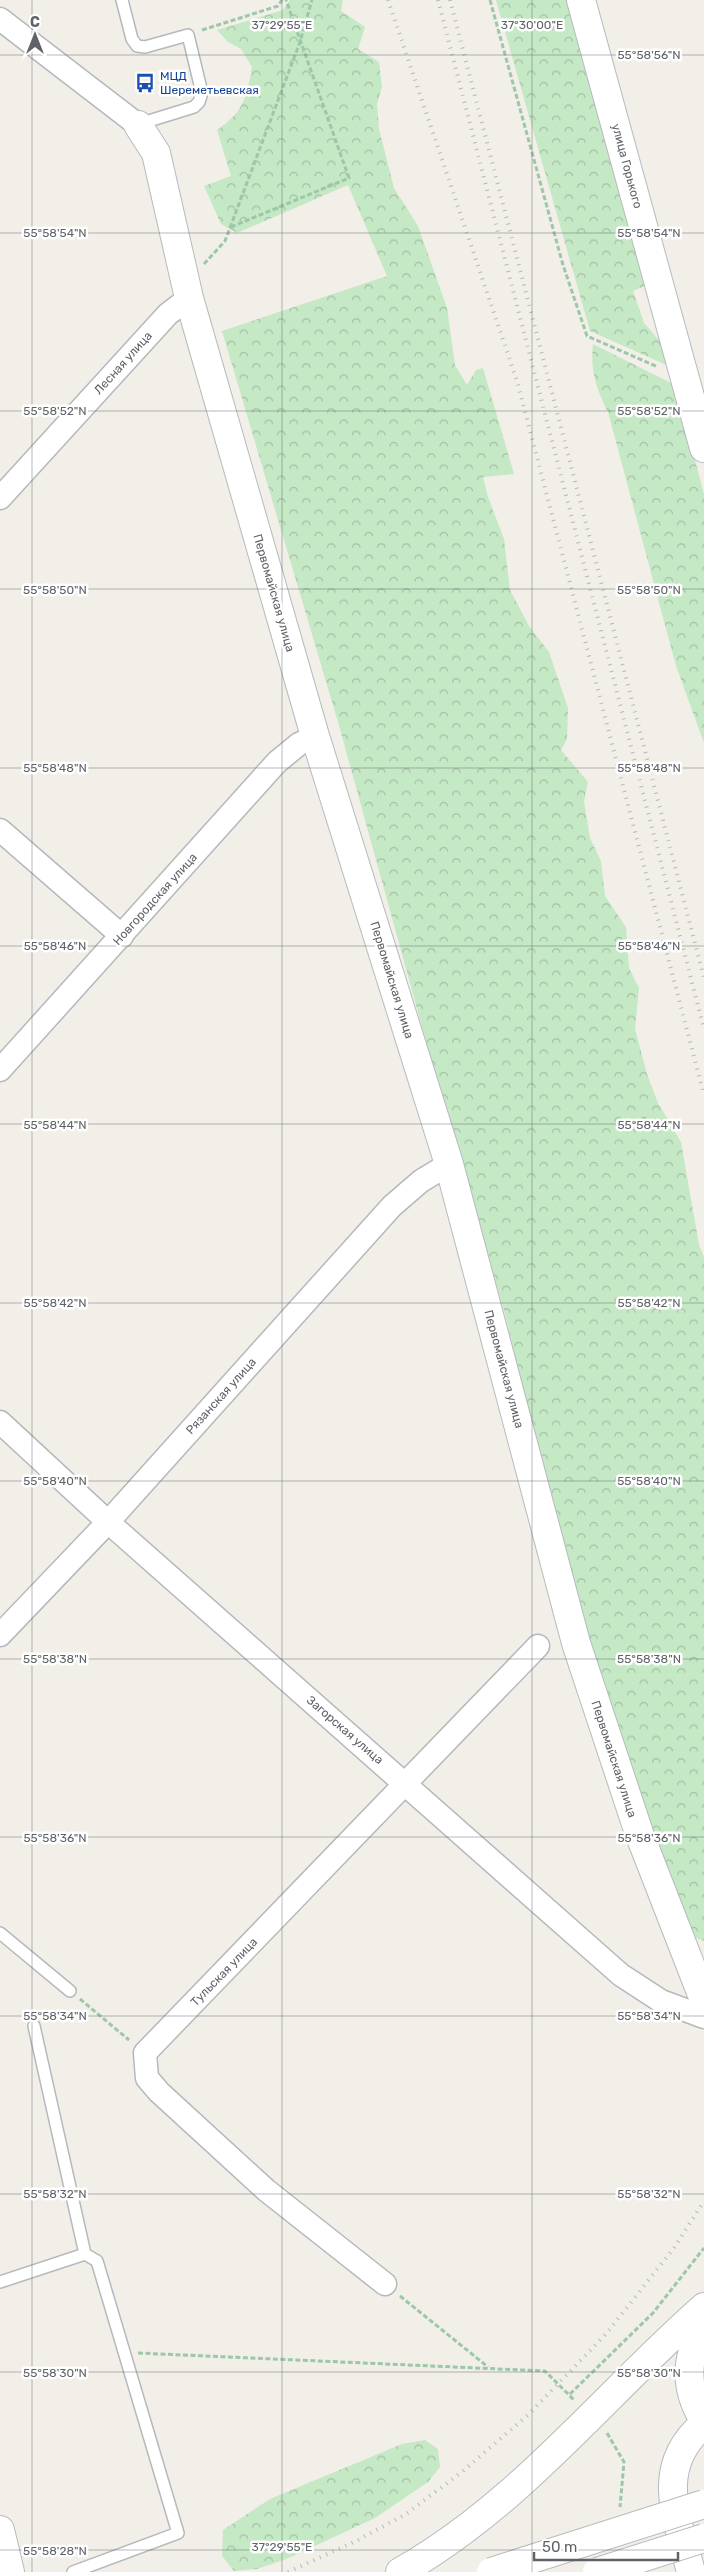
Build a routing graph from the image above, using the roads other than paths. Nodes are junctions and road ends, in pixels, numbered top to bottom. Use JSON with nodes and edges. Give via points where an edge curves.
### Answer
{"nodes":[{"id":1,"x":122,"y":0,"type":"edge"},
{"id":2,"x":581,"y":0,"type":"edge"},
{"id":3,"x":0,"y":19,"type":"edge"},
{"id":4,"x":138,"y":125,"type":"junction"},
{"id":5,"x":188,"y":290,"type":"junction"},
{"id":6,"x":696,"y":382,"type":"edge"},
{"id":7,"x":704,"y":448,"type":"edge"},
{"id":8,"x":0,"y":498,"type":"edge"},
{"id":9,"x":315,"y":736,"type":"junction"},
{"id":10,"x":0,"y":830,"type":"edge"},
{"id":11,"x":122,"y":936,"type":"junction"},
{"id":12,"x":0,"y":1070,"type":"edge"},
{"id":13,"x":449,"y":1164,"type":"junction"},
{"id":14,"x":0,"y":1422,"type":"edge"},
{"id":15,"x":108,"y":1522,"type":"junction"},
{"id":16,"x":0,"y":1635,"type":"edge"},
{"id":17,"x":538,"y":1646,"type":"dead end"},
{"id":18,"x":406,"y":1784,"type":"junction"},
{"id":19,"x":0,"y":1933,"type":"edge"},
{"id":20,"x":70,"y":1991,"type":"road end"},
{"id":21,"x":704,"y":2000,"type":"edge"},
{"id":22,"x":704,"y":2016,"type":"edge"},
{"id":23,"x":34,"y":2026,"type":"dead end"},
{"id":24,"x":85,"y":2254,"type":"junction"},
{"id":25,"x":0,"y":2282,"type":"edge"},
{"id":26,"x":385,"y":2284,"type":"road end"},
{"id":27,"x":704,"y":2307,"type":"edge"},
{"id":28,"x":704,"y":2326,"type":"edge"},
{"id":29,"x":704,"y":2422,"type":"edge"},
{"id":30,"x":704,"y":2504,"type":"edge"},
{"id":31,"x":0,"y":2530,"type":"edge"},
{"id":32,"x":704,"y":2538,"type":"edge"},
{"id":33,"x":10,"y":2572,"type":"edge"},
{"id":34,"x":73,"y":2572,"type":"edge"},
{"id":35,"x":400,"y":2572,"type":"edge"},
{"id":36,"x":491,"y":2572,"type":"edge"},
{"id":37,"x":597,"y":2572,"type":"edge"},
{"id":38,"x":691,"y":2572,"type":"edge"}],
"edges":[{"from":1,"to":4,"type":"lane","via":[[132,39],[137,46],[145,47],[188,35],[202,93],[200,102],[194,107]]},
{"from":2,"to":6,"type":"street","name":"улица Горького"},
{"from":3,"to":4,"type":"street","name":"Первомайская улица"},
{"from":4,"to":5,"type":"street","name":"Первомайская улица","via":[[156,153]]},
{"from":5,"to":8,"type":"street","name":"Лесная улица"},
{"from":5,"to":9,"type":"street","name":"Первомайская улица"},
{"from":6,"to":7,"type":"street","name":"улица Горького"},
{"from":9,"to":11,"type":"street","name":"Новгородская улица","via":[[277,762]]},
{"from":9,"to":13,"type":"street","name":"Первомайская улица"},
{"from":10,"to":11,"type":"street"},
{"from":11,"to":12,"type":"street","name":"Новгородская улица"},
{"from":13,"to":15,"type":"street","name":"Рязанская улица","via":[[421,1181],[392,1206]]},
{"from":13,"to":21,"type":"street","name":"Первомайская улица","via":[[576,1643],[639,1833]]},
{"from":14,"to":15,"type":"street","name":"Загорская улица"},
{"from":15,"to":16,"type":"street","name":"Рязанская улица"},
{"from":15,"to":18,"type":"street","name":"Загорская улица"},
{"from":17,"to":18,"type":"street","name":"Тульская улица"},
{"from":18,"to":22,"type":"street","name":"Загорская улица","via":[[621,1975],[661,2001]]},
{"from":18,"to":26,"type":"street","name":"Тульская улица","via":[[145,2053],[147,2078],[159,2092],[266,2190]]},
{"from":19,"to":20,"type":"lane"},
{"from":23,"to":24,"type":"lane"},
{"from":24,"to":25,"type":"lane"},
{"from":24,"to":34,"type":"lane","via":[[97,2262],[178,2533]]},
{"from":27,"to":35,"type":"street","via":[[493,2508],[457,2538]]},
{"from":28,"to":29,"type":"street","via":[[690,2355],[689,2375],[693,2396]]},
{"from":29,"to":38,"type":"street","via":[[684,2447],[673,2470],[672,2499]]},
{"from":30,"to":36,"type":"street","bridge":true},
{"from":31,"to":33,"type":"street"},
{"from":32,"to":37,"type":"street","bridge":true}]}
